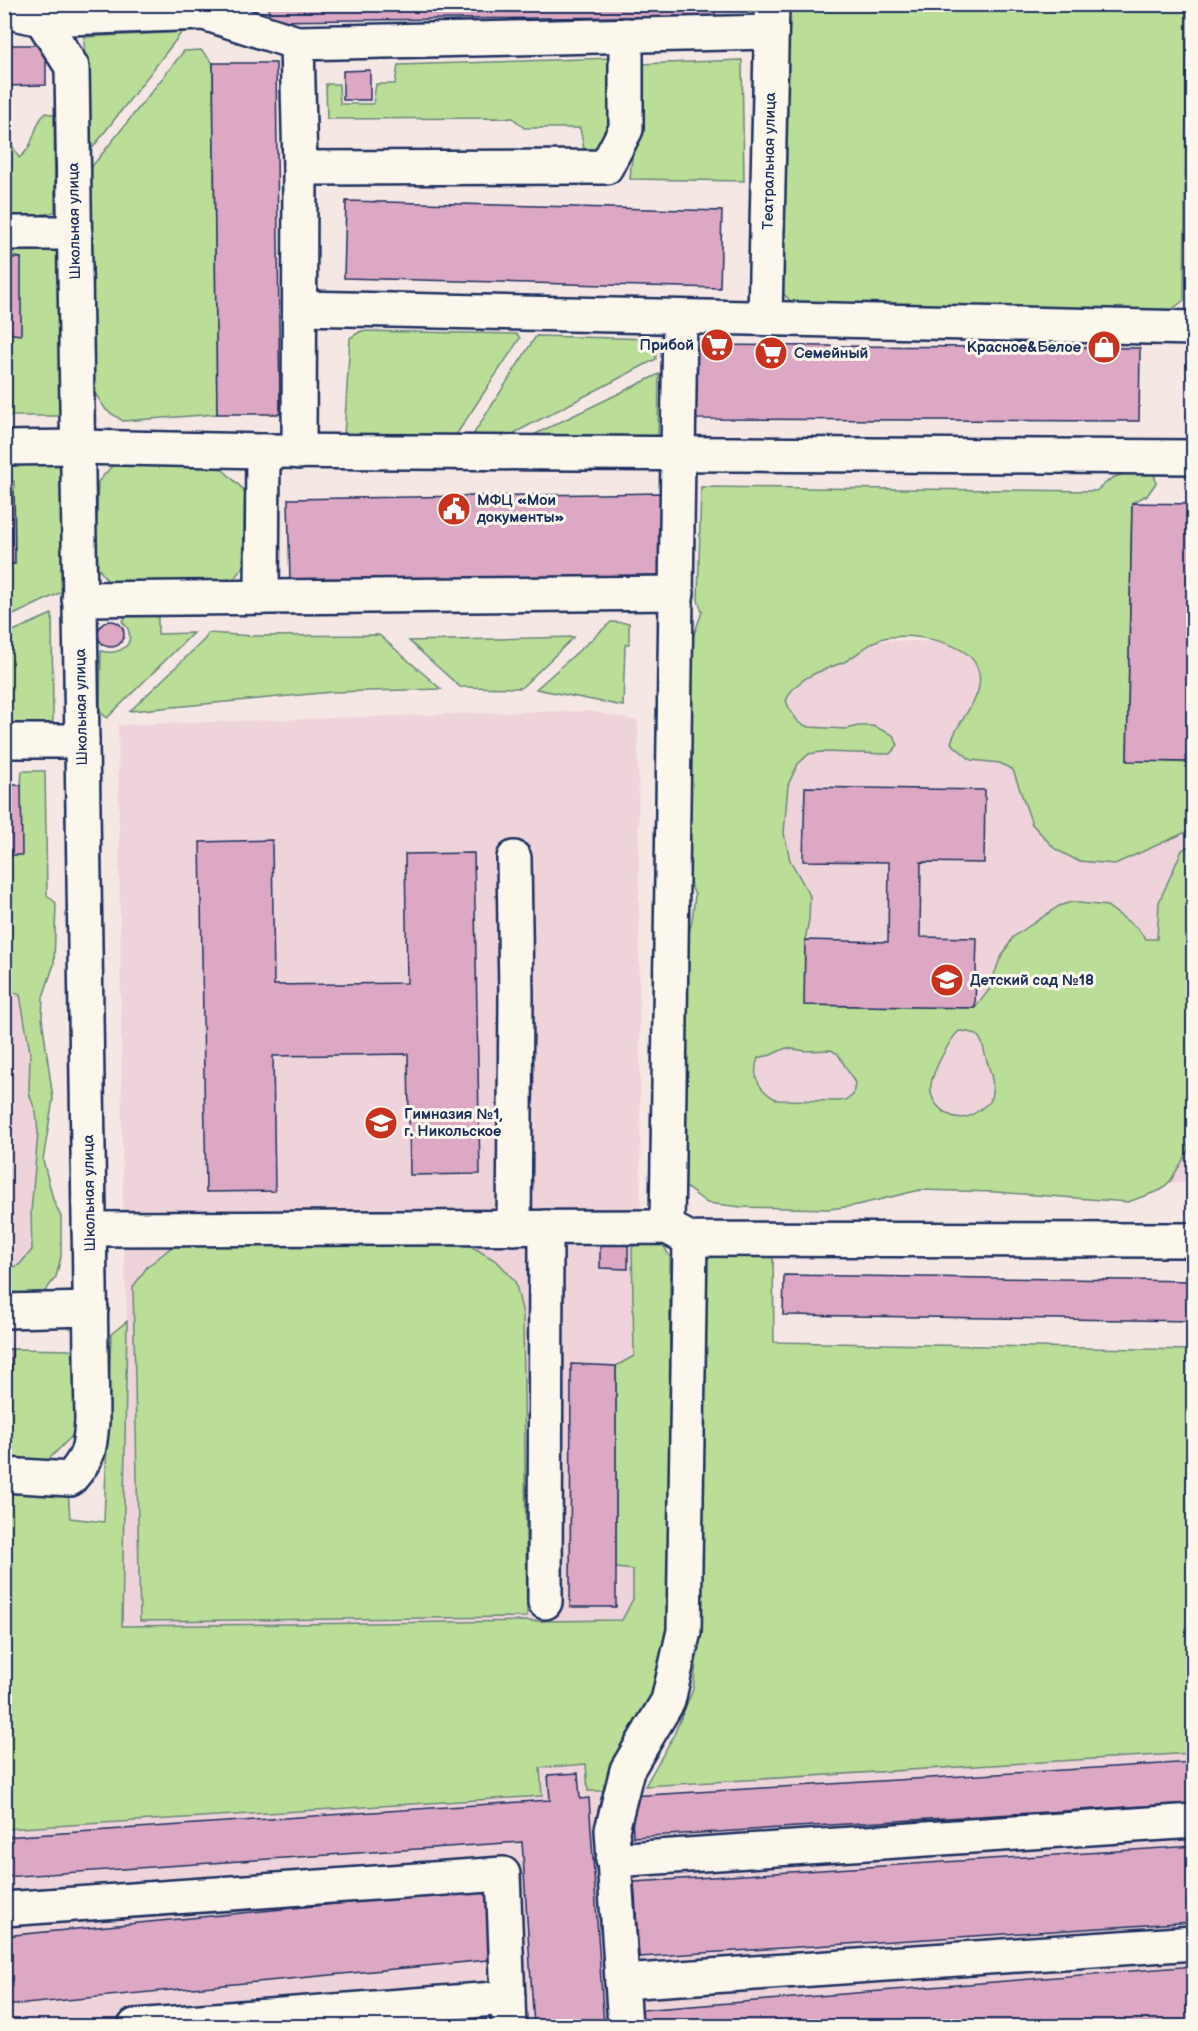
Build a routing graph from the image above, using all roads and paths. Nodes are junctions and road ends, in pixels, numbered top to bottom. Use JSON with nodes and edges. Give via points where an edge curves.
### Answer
{"nodes":[{"id":1,"x":4,"y":11,"type":"edge"},
{"id":2,"x":37,"y":12,"type":"edge"},
{"id":3,"x":772,"y":18,"type":"edge"},
{"id":4,"x":626,"y":35,"type":"junction"},
{"id":5,"x":297,"y":43,"type":"junction"},
{"id":6,"x":300,"y":168,"type":"junction"},
{"id":7,"x":4,"y":233,"type":"edge"},
{"id":8,"x":75,"y":233,"type":"junction"},
{"id":9,"x":300,"y":308,"type":"junction"},
{"id":10,"x":680,"y":316,"type":"junction"},
{"id":11,"x":765,"y":318,"type":"junction"},
{"id":12,"x":1194,"y":328,"type":"edge"},
{"id":13,"x":78,"y":447,"type":"junction"},
{"id":14,"x":4,"y":448,"type":"edge"},
{"id":15,"x":263,"y":452,"type":"junction"},
{"id":16,"x":299,"y":452,"type":"junction"},
{"id":17,"x":679,"y":454,"type":"junction"},
{"id":18,"x":1194,"y":457,"type":"edge"},
{"id":19,"x":677,"y":592,"type":"junction"},
{"id":20,"x":262,"y":597,"type":"junction"},
{"id":21,"x":79,"y":599,"type":"junction"},
{"id":22,"x":4,"y":741,"type":"edge"},
{"id":23,"x":82,"y":741,"type":"junction"},
{"id":24,"x":513,"y":858,"type":"dead end"},
{"id":25,"x":546,"y":1227,"type":"junction"},
{"id":26,"x":514,"y":1228,"type":"junction"},
{"id":27,"x":89,"y":1229,"type":"junction"},
{"id":28,"x":679,"y":1233,"type":"junction"},
{"id":29,"x":1194,"y":1240,"type":"edge"},
{"id":30,"x":91,"y":1309,"type":"junction"},
{"id":31,"x":4,"y":1311,"type":"edge"},
{"id":32,"x":4,"y":1475,"type":"edge"},
{"id":33,"x":545,"y":1602,"type":"dead end"},
{"id":34,"x":1194,"y":1821,"type":"edge"},
{"id":35,"x":614,"y":1860,"type":"junction"},
{"id":36,"x":4,"y":1909,"type":"edge"},
{"id":37,"x":1194,"y":1942,"type":"edge"},
{"id":38,"x":622,"y":1982,"type":"junction"},
{"id":39,"x":509,"y":2012,"type":"edge"},
{"id":40,"x":135,"y":2026,"type":"edge"},
{"id":41,"x":625,"y":2026,"type":"edge"}],
"edges":[{"from":1,"to":2,"type":"street"},
{"from":2,"to":5,"type":"street","via":[[204,13]]},
{"from":2,"to":8,"type":"street","name":"Школьная улица","via":[[72,67]]},
{"from":3,"to":4,"type":"street"},
{"from":3,"to":11,"type":"street","name":"Театральная улица"},
{"from":4,"to":5,"type":"street"},
{"from":4,"to":6,"type":"street","via":[[626,129],[606,166]]},
{"from":5,"to":6,"type":"street"},
{"from":6,"to":9,"type":"street"},
{"from":7,"to":8,"type":"street"},
{"from":8,"to":13,"type":"street","name":"Школьная улица"},
{"from":9,"to":10,"type":"street"},
{"from":9,"to":16,"type":"street"},
{"from":10,"to":11,"type":"street"},
{"from":10,"to":17,"type":"street"},
{"from":11,"to":12,"type":"street"},
{"from":13,"to":14,"type":"street"},
{"from":13,"to":15,"type":"street"},
{"from":13,"to":21,"type":"street","name":"Школьная улица"},
{"from":15,"to":16,"type":"street"},
{"from":15,"to":20,"type":"street"},
{"from":16,"to":17,"type":"street"},
{"from":17,"to":18,"type":"street"},
{"from":17,"to":19,"type":"street"},
{"from":19,"to":20,"type":"street"},
{"from":19,"to":28,"type":"street"},
{"from":20,"to":21,"type":"street"},
{"from":21,"to":23,"type":"street","name":"Школьная улица"},
{"from":22,"to":23,"type":"street"},
{"from":23,"to":27,"type":"street","name":"Школьная улица"},
{"from":24,"to":26,"type":"street"},
{"from":25,"to":26,"type":"street"},
{"from":25,"to":28,"type":"street"},
{"from":25,"to":33,"type":"street"},
{"from":26,"to":27,"type":"street"},
{"from":27,"to":30,"type":"street","name":"Школьная улица"},
{"from":28,"to":29,"type":"street"},
{"from":28,"to":35,"type":"street","via":[[684,1631],[668,1701],[627,1770],[612,1830]]},
{"from":30,"to":31,"type":"street"},
{"from":30,"to":32,"type":"street","name":"Школьная улица","via":[[92,1421],[85,1462],[70,1479]]},
{"from":34,"to":35,"type":"street"},
{"from":35,"to":38,"type":"street"},
{"from":36,"to":39,"type":"street","via":[[503,1874]]},
{"from":37,"to":38,"type":"street"},
{"from":38,"to":41,"type":"street"},
{"from":39,"to":40,"type":"street"}]}
